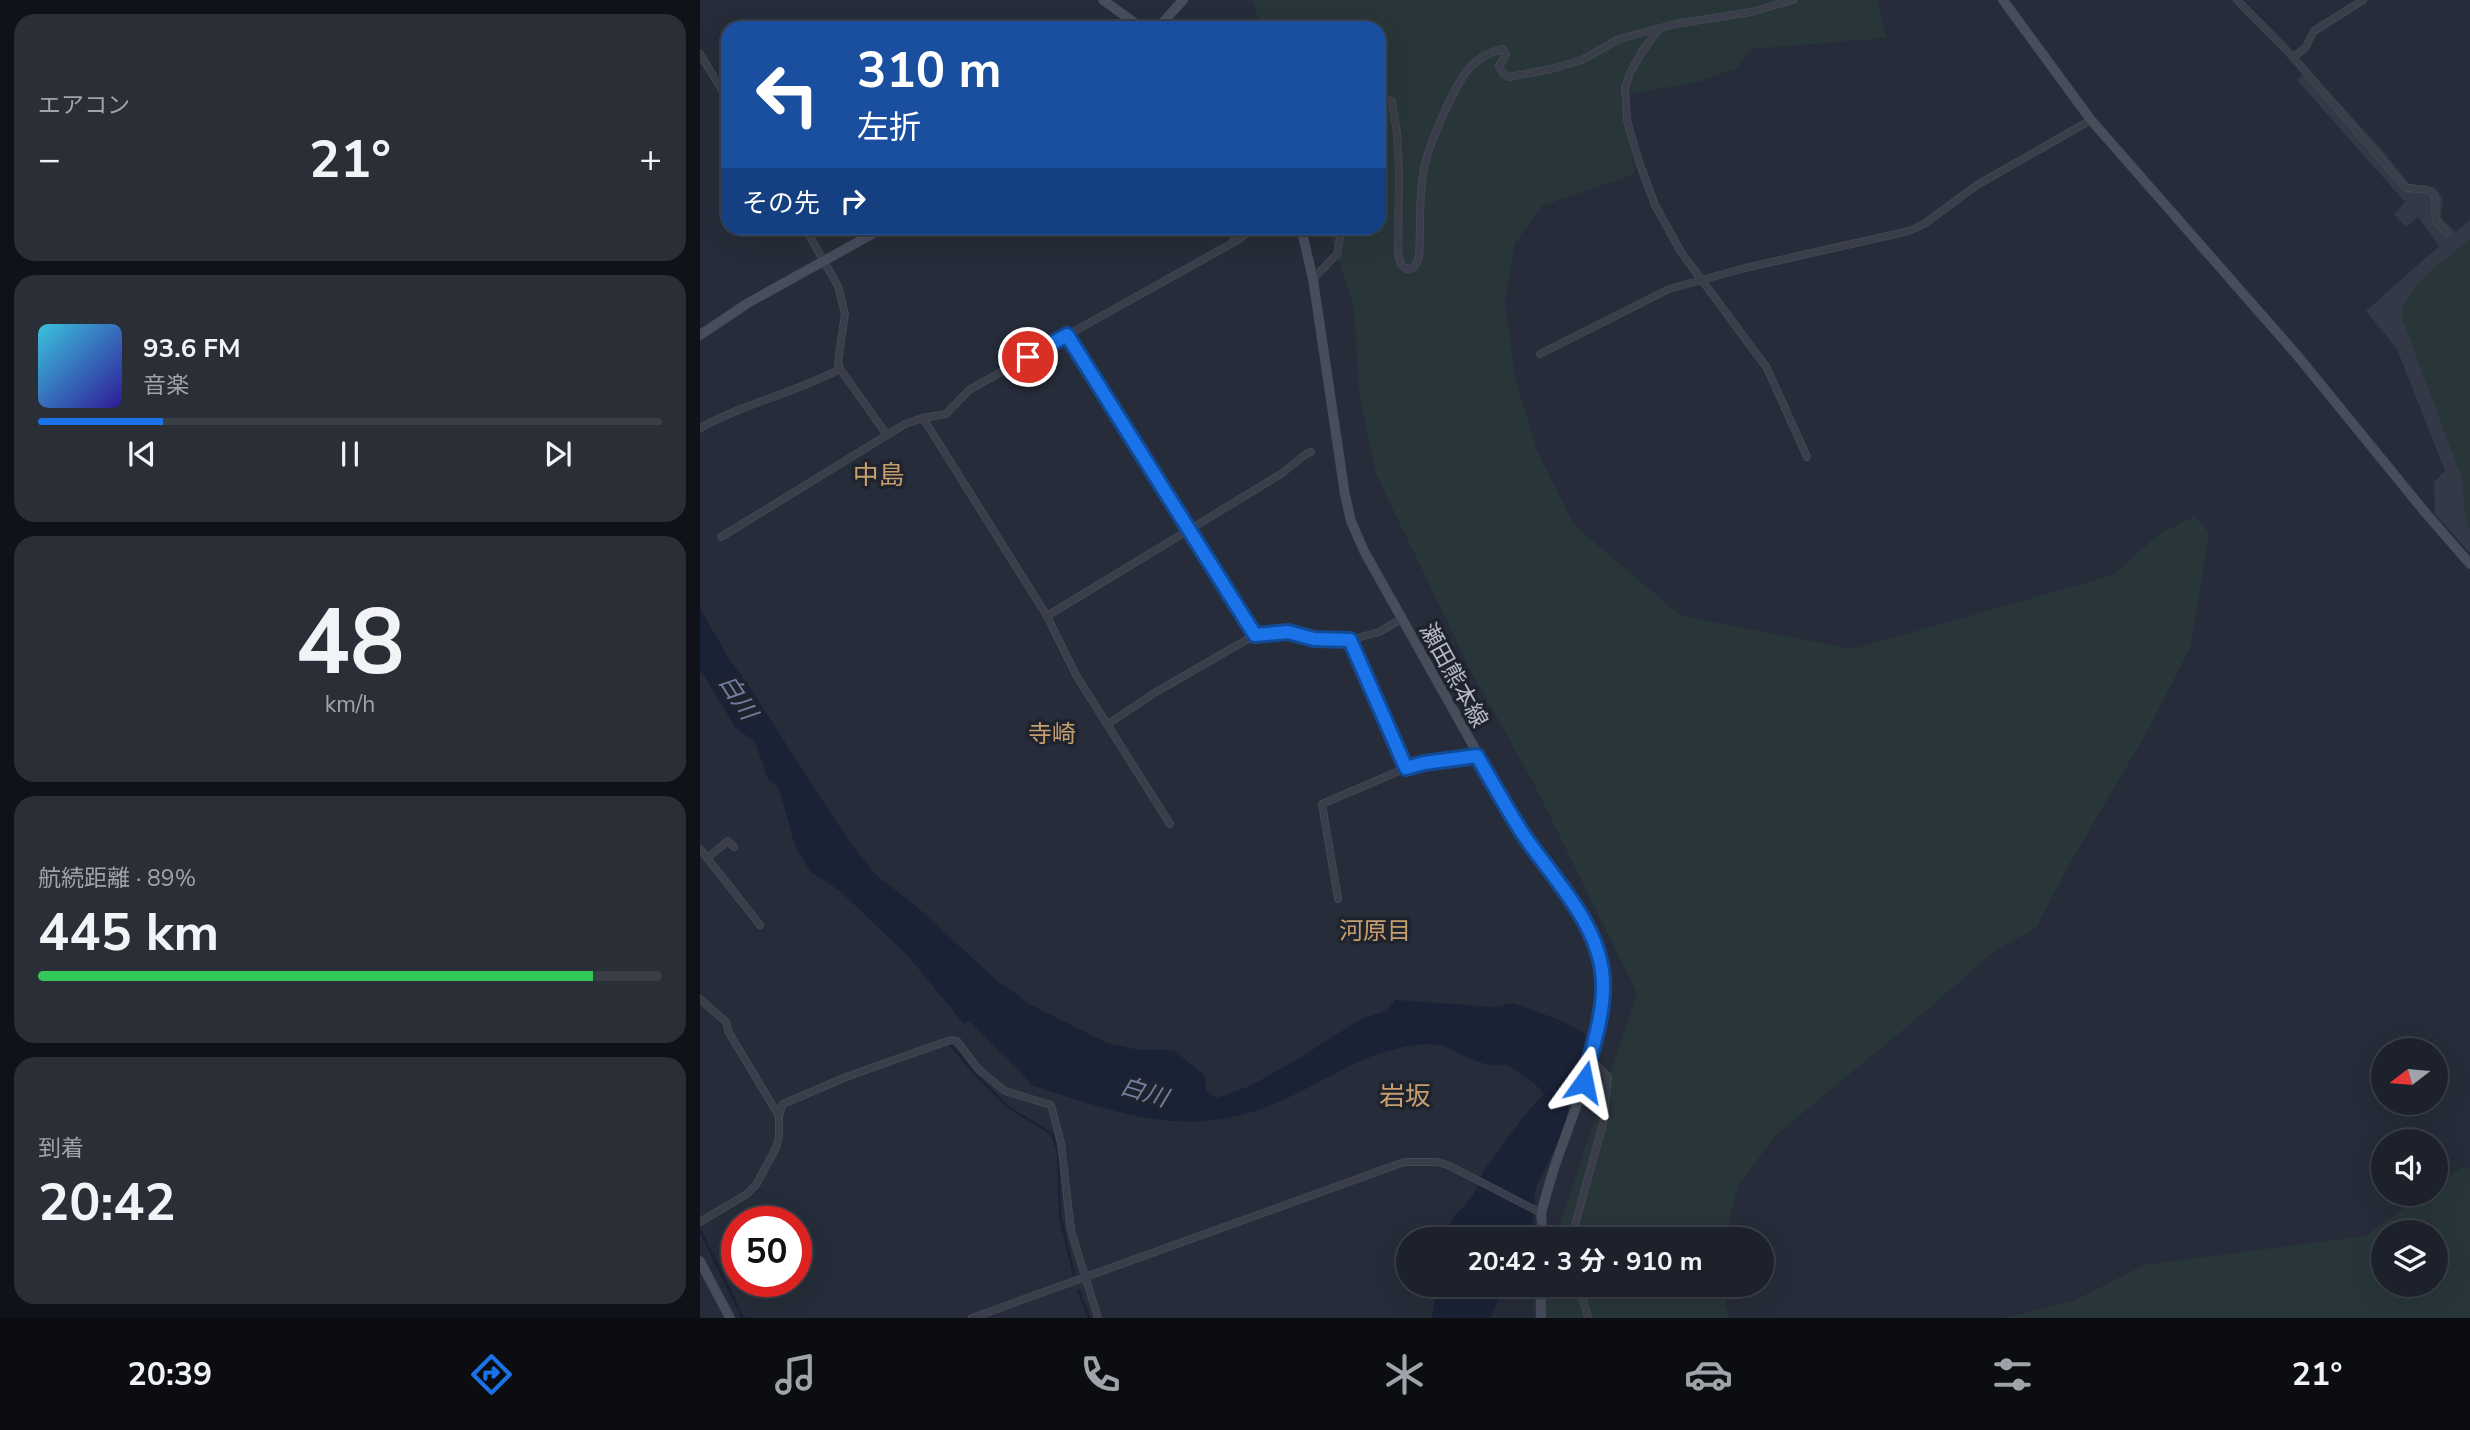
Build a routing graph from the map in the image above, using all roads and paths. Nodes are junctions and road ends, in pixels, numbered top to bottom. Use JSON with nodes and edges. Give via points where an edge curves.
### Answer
{"nodes":[{"id":1,"x":1103,"y":0,"type":"edge"},
{"id":2,"x":1183,"y":0,"type":"edge"},
{"id":3,"x":1793,"y":0,"type":"edge"},
{"id":4,"x":2003,"y":0,"type":"edge"},
{"id":5,"x":2236,"y":0,"type":"edge"},
{"id":6,"x":2363,"y":0,"type":"edge"},
{"id":7,"x":1132,"y":21,"type":"edge"},
{"id":8,"x":1164,"y":21,"type":"edge"},
{"id":9,"x":1660,"y":28,"type":"junction"},
{"id":10,"x":700,"y":54,"type":"edge"},
{"id":11,"x":2293,"y":57,"type":"junction"},
{"id":12,"x":721,"y":88,"type":"edge"},
{"id":13,"x":1386,"y":99,"type":"edge"},
{"id":14,"x":2091,"y":120,"type":"junction"},
{"id":15,"x":2446,"y":233,"type":"dead end"},
{"id":16,"x":809,"y":235,"type":"edge"},
{"id":17,"x":870,"y":235,"type":"edge"},
{"id":18,"x":1233,"y":235,"type":"edge"},
{"id":19,"x":1245,"y":235,"type":"edge"},
{"id":20,"x":1303,"y":235,"type":"edge"},
{"id":21,"x":1341,"y":235,"type":"edge"},
{"id":22,"x":1236,"y":241,"type":"junction"},
{"id":23,"x":824,"y":261,"type":"junction"},
{"id":24,"x":1313,"y":279,"type":"junction"},
{"id":25,"x":1700,"y":279,"type":"junction"},
{"id":26,"x":700,"y":335,"type":"edge"},
{"id":27,"x":1067,"y":335,"type":"junction"},
{"id":28,"x":1540,"y":354,"type":"dead end"},
{"id":29,"x":840,"y":369,"type":"junction"},
{"id":30,"x":923,"y":418,"type":"junction"},
{"id":31,"x":700,"y":428,"type":"edge"},
{"id":32,"x":887,"y":435,"type":"junction"},
{"id":33,"x":1311,"y":452,"type":"dead end"},
{"id":34,"x":1807,"y":457,"type":"dead end"},
{"id":35,"x":1188,"y":531,"type":"junction"},
{"id":36,"x":721,"y":537,"type":"dead end"},
{"id":37,"x":2470,"y":564,"type":"edge"},
{"id":38,"x":1047,"y":616,"type":"junction"},
{"id":39,"x":1401,"y":619,"type":"junction"},
{"id":40,"x":1255,"y":635,"type":"junction"},
{"id":41,"x":1350,"y":640,"type":"junction"},
{"id":42,"x":1108,"y":724,"type":"junction"},
{"id":43,"x":1477,"y":756,"type":"junction"},
{"id":44,"x":1406,"y":768,"type":"junction"},
{"id":45,"x":1170,"y":824,"type":"dead end"},
{"id":46,"x":734,"y":848,"type":"dead end"},
{"id":47,"x":700,"y":849,"type":"edge"},
{"id":48,"x":707,"y":858,"type":"junction"},
{"id":49,"x":1338,"y":899,"type":"dead end"},
{"id":50,"x":760,"y":925,"type":"dead end"},
{"id":51,"x":700,"y":999,"type":"edge"},
{"id":52,"x":1589,"y":1057,"type":"junction"},
{"id":53,"x":779,"y":1116,"type":"junction"},
{"id":54,"x":1539,"y":1211,"type":"junction"},
{"id":55,"x":700,"y":1222,"type":"edge"},
{"id":56,"x":1541,"y":1227,"type":"edge"},
{"id":57,"x":1574,"y":1227,"type":"edge"},
{"id":58,"x":700,"y":1261,"type":"edge"},
{"id":59,"x":1084,"y":1277,"type":"junction"},
{"id":60,"x":1541,"y":1297,"type":"edge"},
{"id":61,"x":1582,"y":1297,"type":"edge"},
{"id":62,"x":730,"y":1318,"type":"edge"},
{"id":63,"x":972,"y":1318,"type":"edge"},
{"id":64,"x":1098,"y":1318,"type":"edge"},
{"id":65,"x":1541,"y":1318,"type":"edge"},
{"id":66,"x":1588,"y":1318,"type":"edge"}],
"edges":[{"from":1,"to":7,"type":"main road"},
{"from":2,"to":8,"type":"main road"},
{"from":3,"to":9,"type":"street"},
{"from":4,"to":14,"type":"main road"},
{"from":5,"to":11,"type":"street"},
{"from":6,"to":11,"type":"street","via":[[2314,31],[2305,48]]},
{"from":9,"to":13,"type":"street","via":[[1551,69],[1508,77],[1499,66],[1506,54],[1503,49],[1473,65],[1426,160],[1419,258],[1413,268],[1401,265],[1398,253],[1397,134],[1392,101]]},
{"from":9,"to":25,"type":"street","via":[[1630,73],[1627,120],[1655,205]]},
{"from":10,"to":12,"type":"street"},
{"from":11,"to":15,"type":"street","via":[[2404,186],[2432,192],[2436,220]]},
{"from":14,"to":25,"type":"street","via":[[1977,185],[1909,231]]},
{"from":14,"to":37,"type":"main road","via":[[2296,354]]},
{"from":16,"to":23,"type":"street"},
{"from":17,"to":23,"type":"main road"},
{"from":18,"to":22,"type":"street"},
{"from":19,"to":22,"type":"street"},
{"from":20,"to":24,"type":"main road","name":"瀬田熊本線"},
{"from":21,"to":24,"type":"street","via":[[1337,254]]},
{"from":22,"to":27,"type":"street"},
{"from":23,"to":26,"type":"main road"},
{"from":23,"to":29,"type":"street","via":[[838,286],[845,314]]},
{"from":24,"to":39,"type":"main road","name":"瀬田熊本線","via":[[1351,521]]},
{"from":25,"to":28,"type":"street","via":[[1639,302]]},
{"from":25,"to":34,"type":"street","via":[[1767,368]]},
{"from":27,"to":30,"type":"street","via":[[970,390],[946,414]]},
{"from":27,"to":35,"type":"street"},
{"from":29,"to":31,"type":"street"},
{"from":29,"to":32,"type":"street"},
{"from":30,"to":32,"type":"street"},
{"from":30,"to":38,"type":"street"},
{"from":32,"to":36,"type":"street"},
{"from":33,"to":35,"type":"street"},
{"from":35,"to":38,"type":"street"},
{"from":35,"to":40,"type":"street"},
{"from":38,"to":42,"type":"street","via":[[1076,675]]},
{"from":39,"to":41,"type":"street","via":[[1379,632]]},
{"from":39,"to":43,"type":"main road","name":"瀬田熊本線"},
{"from":40,"to":41,"type":"street","via":[[1288,632],[1314,639]]},
{"from":40,"to":42,"type":"street"},
{"from":41,"to":44,"type":"street"},
{"from":42,"to":45,"type":"street"},
{"from":43,"to":44,"type":"street"},
{"from":43,"to":52,"type":"main road","name":"瀬田熊本線","via":[[1595,943],[1603,987]]},
{"from":44,"to":49,"type":"street","via":[[1322,804]]},
{"from":46,"to":48,"type":"street","via":[[728,841]]},
{"from":47,"to":48,"type":"street"},
{"from":48,"to":50,"type":"street"},
{"from":51,"to":53,"type":"street","via":[[727,1023]]},
{"from":52,"to":54,"type":"main road","name":"瀬田熊本線"},
{"from":52,"to":57,"type":"street","via":[[1608,1077],[1605,1110]]},
{"from":53,"to":55,"type":"street","via":[[777,1146],[756,1185]]},
{"from":53,"to":59,"type":"street","via":[[788,1101],[957,1041],[979,1070],[1005,1091],[1051,1105],[1061,1143],[1071,1231]]},
{"from":54,"to":56,"type":"main road","name":"瀬田熊本線"},
{"from":54,"to":59,"type":"street","via":[[1437,1162],[1404,1162]]},
{"from":58,"to":62,"type":"main road"},
{"from":59,"to":63,"type":"street"},
{"from":59,"to":64,"type":"street"},
{"from":60,"to":65,"type":"main road"},
{"from":61,"to":66,"type":"street"}]}
